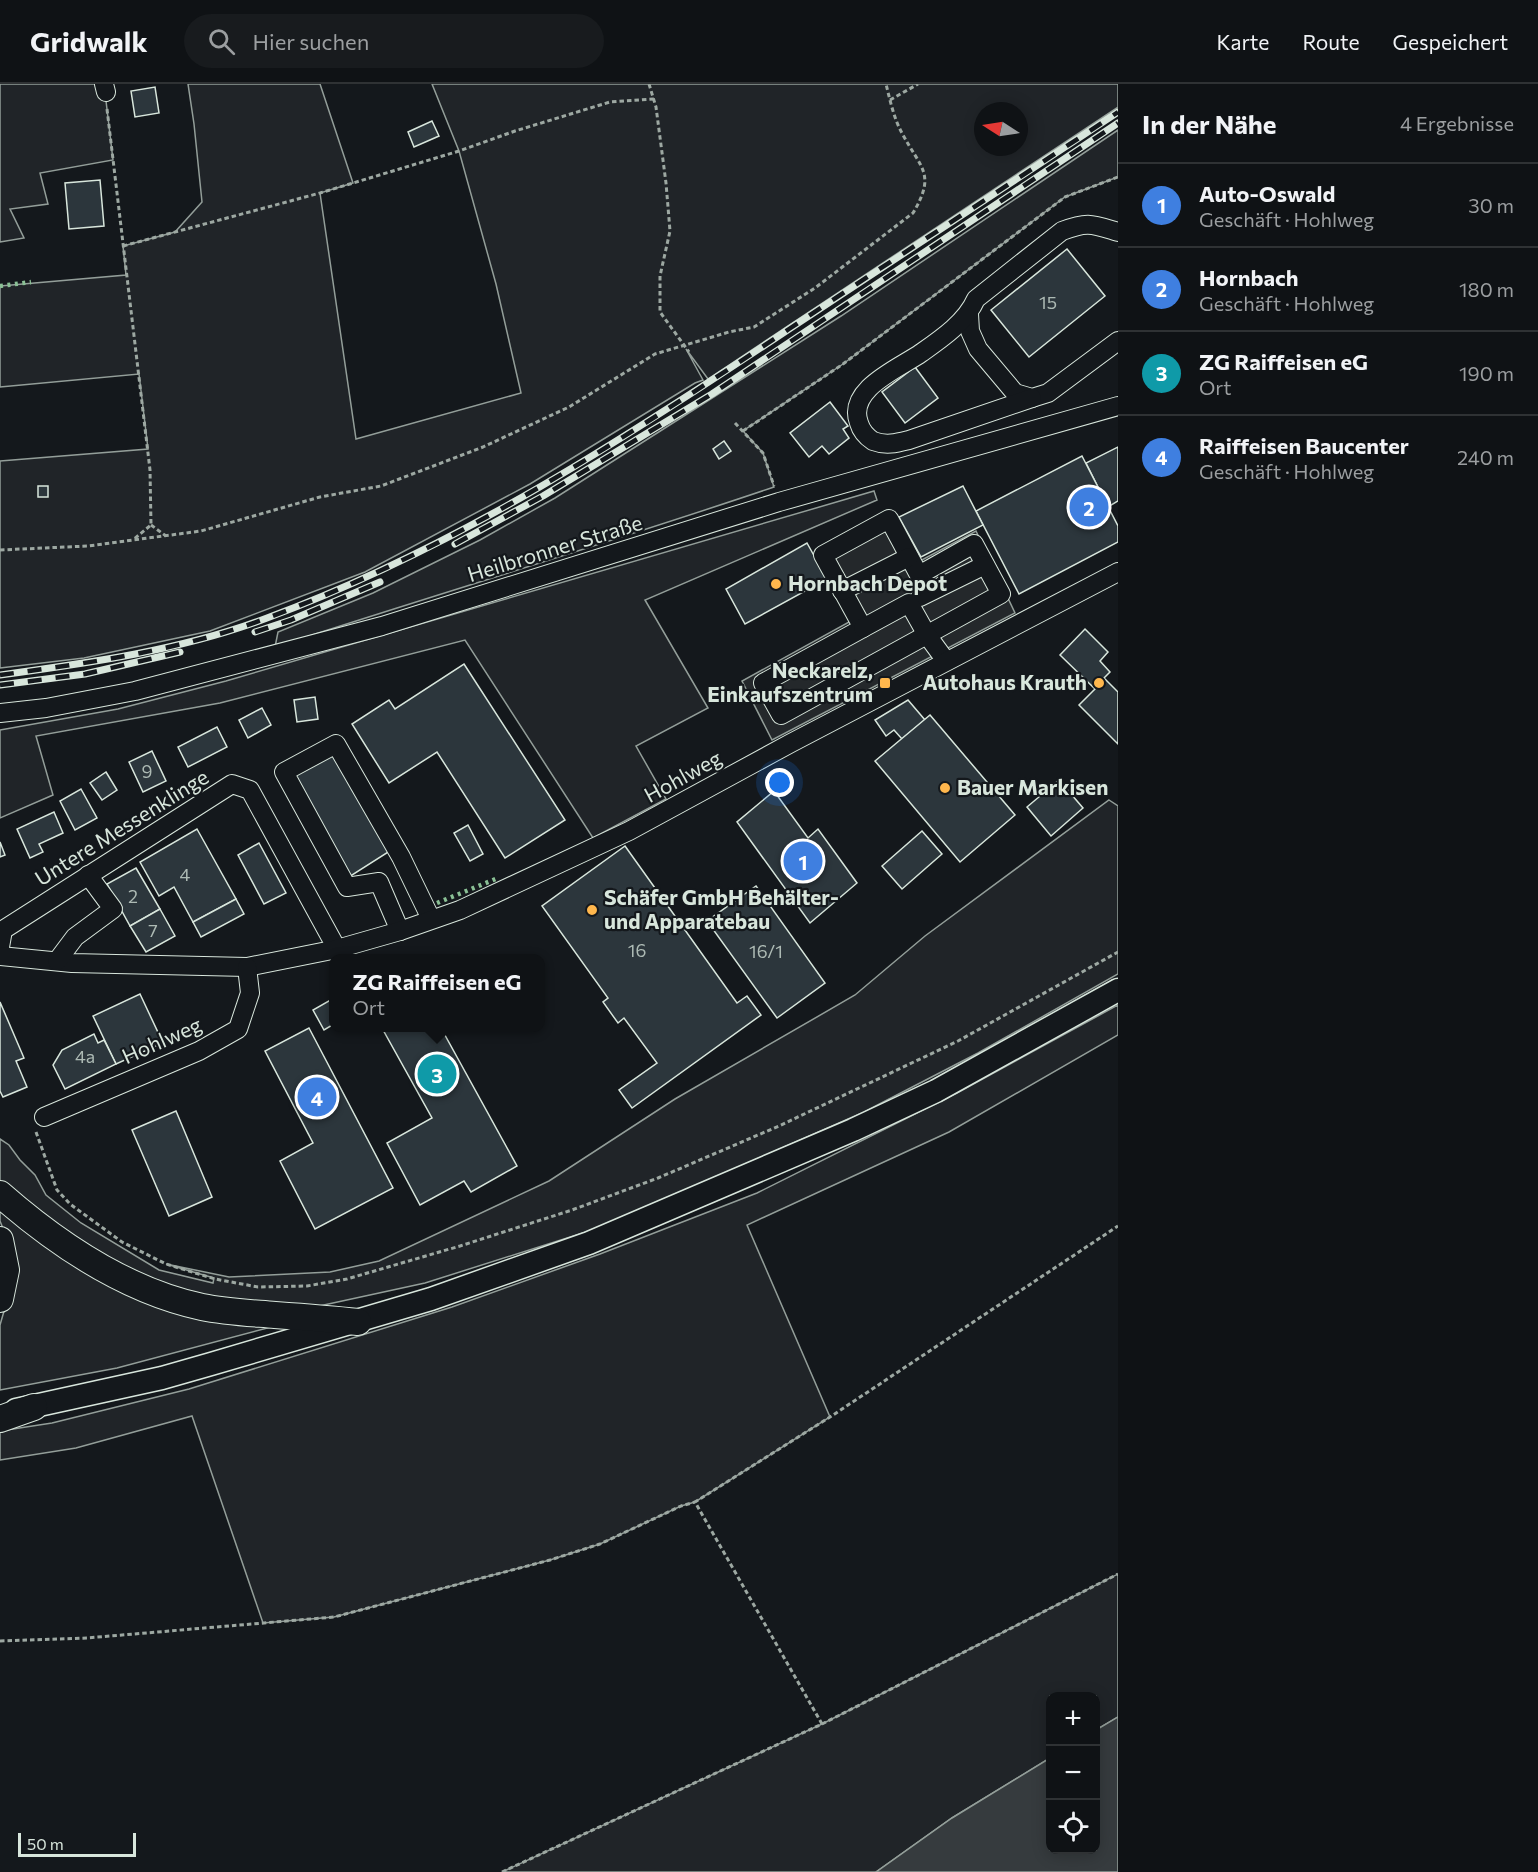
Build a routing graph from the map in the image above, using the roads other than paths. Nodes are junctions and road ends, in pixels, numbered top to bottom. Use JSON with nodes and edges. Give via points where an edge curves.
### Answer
{"nodes":[{"id":1,"x":1118,"y":232,"type":"edge"},
{"id":2,"x":969,"y":314,"type":"junction"},
{"id":3,"x":1118,"y":341,"type":"edge"},
{"id":4,"x":1032,"y":398,"type":"junction"},
{"id":5,"x":1118,"y":406,"type":"edge"},
{"id":6,"x":909,"y":557,"type":"junction"},
{"id":7,"x":985,"y":565,"type":"junction"},
{"id":8,"x":1118,"y":572,"type":"edge"},
{"id":9,"x":919,"y":575,"type":"junction"},
{"id":10,"x":842,"y":591,"type":"junction"},
{"id":11,"x":915,"y":600,"type":"junction"},
{"id":12,"x":863,"y":628,"type":"junction"},
{"id":13,"x":927,"y":635,"type":"junction"},
{"id":14,"x":945,"y":661,"type":"junction"},
{"id":15,"x":0,"y":713,"type":"edge"},
{"id":16,"x":781,"y":715,"type":"junction"},
{"id":17,"x":791,"y":743,"type":"junction"},
{"id":18,"x":88,"y":876,"type":"junction"},
{"id":19,"x":431,"y":919,"type":"junction"},
{"id":20,"x":400,"y":931,"type":"junction"},
{"id":21,"x":0,"y":947,"type":"edge"},
{"id":22,"x":337,"y":949,"type":"junction"},
{"id":23,"x":0,"y":956,"type":"edge"},
{"id":24,"x":57,"y":961,"type":"junction"},
{"id":25,"x":247,"y":967,"type":"junction"},
{"id":26,"x":1118,"y":990,"type":"edge"},
{"id":27,"x":44,"y":1116,"type":"road end"},
{"id":28,"x":0,"y":1194,"type":"edge"},
{"id":29,"x":0,"y":1240,"type":"edge"},
{"id":30,"x":0,"y":1299,"type":"edge"},
{"id":31,"x":357,"y":1322,"type":"junction"},
{"id":32,"x":34,"y":1407,"type":"junction"},
{"id":33,"x":0,"y":1413,"type":"edge"},
{"id":34,"x":0,"y":1419,"type":"edge"}],
"edges":[{"from":1,"to":2,"type":"street","via":[[1090,223],[1062,231],[976,299]]},
{"from":2,"to":4,"type":"street","via":[[970,331],[978,349],[1015,393]]},
{"from":2,"to":4,"type":"street","via":[[920,354],[874,384],[859,401],[857,418],[861,430],[872,440],[889,444]]},
{"from":3,"to":4,"type":"street","via":[[1048,393]]},
{"from":5,"to":15,"type":"street","name":"Heilbronner Straße","via":[[779,502],[371,629],[135,691]]},
{"from":6,"to":9,"type":"street"},
{"from":6,"to":10,"type":"street"},
{"from":6,"to":10,"type":"street","via":[[889,519],[823,555]]},
{"from":7,"to":9,"type":"street","via":[[974,544]]},
{"from":7,"to":11,"type":"street"},
{"from":7,"to":13,"type":"street","via":[[1001,594]]},
{"from":8,"to":14,"type":"street","name":"Hohlweg"},
{"from":9,"to":11,"type":"street","via":[[910,580]]},
{"from":10,"to":12,"type":"street"},
{"from":11,"to":12,"type":"street"},
{"from":11,"to":13,"type":"street"},
{"from":12,"to":16,"type":"street","via":[[763,683]]},
{"from":13,"to":14,"type":"street"},
{"from":13,"to":16,"type":"street"},
{"from":14,"to":17,"type":"street","name":"Hohlweg"},
{"from":16,"to":17,"type":"street"},
{"from":17,"to":19,"type":"street","name":"Hohlweg","via":[[629,831],[460,910]]},
{"from":18,"to":21,"type":"street","name":"Untere Messenklinge","via":[[3,930]]},
{"from":18,"to":22,"type":"street","name":"Untere Messenklinge","via":[[232,784],[250,790]]},
{"from":18,"to":24,"type":"street","via":[[113,909],[75,937]]},
{"from":19,"to":20,"type":"street","name":"Hohlweg"},
{"from":19,"to":20,"type":"street","via":[[401,857],[336,744],[284,772],[347,887],[379,882]]},
{"from":20,"to":22,"type":"street","name":"Hohlweg"},
{"from":22,"to":25,"type":"street","name":"Hohlweg"},
{"from":23,"to":24,"type":"street","name":"Hohlweg"},
{"from":24,"to":25,"type":"street","name":"Hohlweg"},
{"from":25,"to":27,"type":"street","name":"Hohlweg","via":[[250,993],[238,1029],[199,1051]]},
{"from":26,"to":31,"type":"main road","via":[[936,1091],[822,1144],[589,1243]]},
{"from":28,"to":31,"type":"highway","via":[[69,1247],[112,1274],[173,1299],[235,1312]]},
{"from":29,"to":30,"type":"highway","via":[[6,1270]]},
{"from":31,"to":32,"type":"main road","via":[[162,1378]]},
{"from":32,"to":33,"type":"main road"},
{"from":32,"to":34,"type":"highway"}]}
